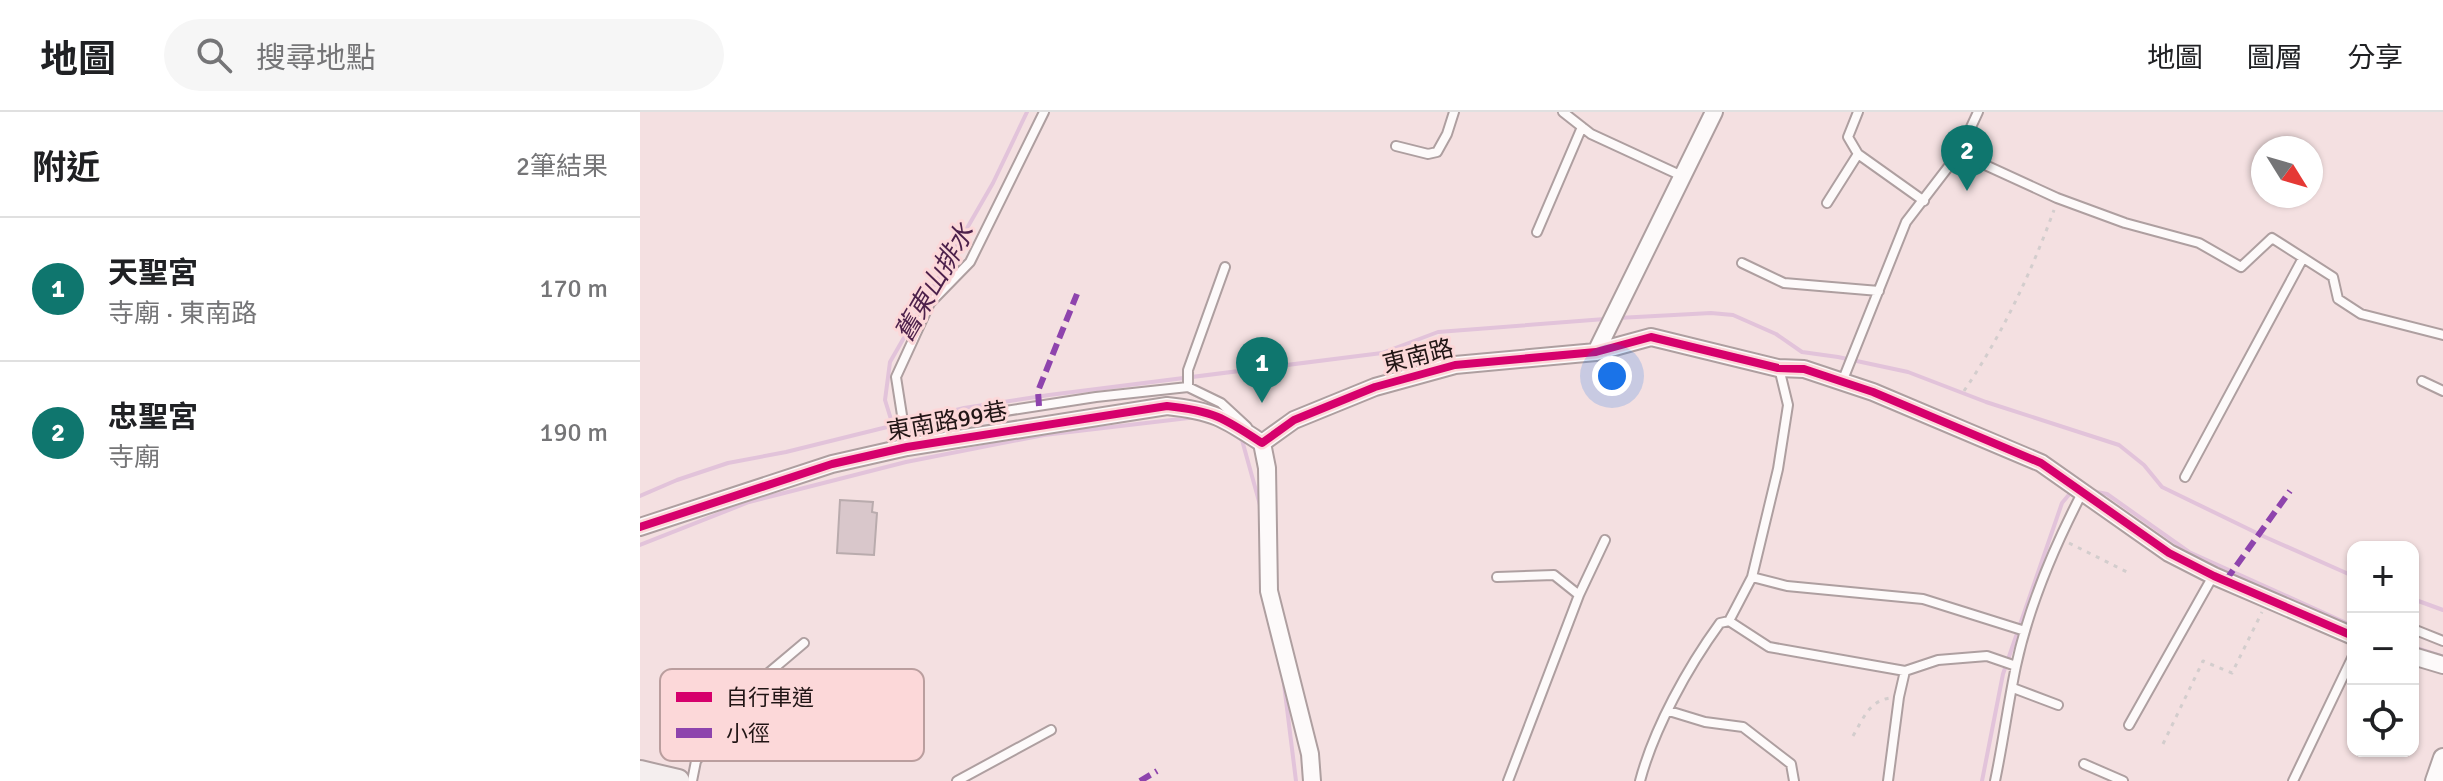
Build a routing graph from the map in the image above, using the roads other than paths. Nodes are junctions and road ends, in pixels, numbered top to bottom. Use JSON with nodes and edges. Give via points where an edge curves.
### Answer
{"nodes":[{"id":1,"x":1044,"y":112,"type":"edge"},
{"id":2,"x":1454,"y":112,"type":"edge"},
{"id":3,"x":1563,"y":112,"type":"edge"},
{"id":4,"x":1714,"y":112,"type":"edge"},
{"id":5,"x":1858,"y":112,"type":"edge"},
{"id":6,"x":1978,"y":112,"type":"edge"},
{"id":7,"x":1582,"y":127,"type":"junction"},
{"id":8,"x":1396,"y":146,"type":"dead end"},
{"id":9,"x":1959,"y":153,"type":"junction"},
{"id":10,"x":1858,"y":154,"type":"junction"},
{"id":11,"x":1682,"y":176,"type":"junction"},
{"id":12,"x":1924,"y":201,"type":"junction"},
{"id":13,"x":1827,"y":203,"type":"dead end"},
{"id":14,"x":1537,"y":232,"type":"dead end"},
{"id":15,"x":2303,"y":258,"type":"junction"},
{"id":16,"x":1742,"y":263,"type":"dead end"},
{"id":17,"x":1225,"y":267,"type":"dead end"},
{"id":18,"x":1879,"y":291,"type":"junction"},
{"id":19,"x":2443,"y":335,"type":"edge"},
{"id":20,"x":1596,"y":352,"type":"junction"},
{"id":21,"x":1778,"y":368,"type":"junction"},
{"id":22,"x":2422,"y":381,"type":"dead end"},
{"id":23,"x":1842,"y":382,"type":"junction"},
{"id":24,"x":1188,"y":387,"type":"junction"},
{"id":25,"x":2443,"y":391,"type":"edge"},
{"id":26,"x":943,"y":441,"type":"junction"},
{"id":27,"x":1262,"y":443,"type":"junction"},
{"id":28,"x":907,"y":447,"type":"junction"},
{"id":29,"x":2185,"y":477,"type":"dead end"},
{"id":30,"x":2077,"y":488,"type":"junction"},
{"id":31,"x":640,"y":527,"type":"edge"},
{"id":32,"x":1605,"y":540,"type":"dead end"},
{"id":33,"x":2214,"y":576,"type":"junction"},
{"id":34,"x":1497,"y":577,"type":"dead end"},
{"id":35,"x":1752,"y":577,"type":"junction"},
{"id":36,"x":1579,"y":595,"type":"junction"},
{"id":37,"x":1729,"y":621,"type":"junction"},
{"id":38,"x":2025,"y":631,"type":"junction"},
{"id":39,"x":2419,"y":631,"type":"edge"},
{"id":40,"x":2347,"y":633,"type":"edge"},
{"id":41,"x":2443,"y":641,"type":"edge"},
{"id":42,"x":804,"y":643,"type":"dead end"},
{"id":43,"x":2419,"y":658,"type":"edge"},
{"id":44,"x":2443,"y":665,"type":"edge"},
{"id":45,"x":2016,"y":666,"type":"junction"},
{"id":46,"x":2347,"y":668,"type":"edge"},
{"id":47,"x":773,"y":669,"type":"edge"},
{"id":48,"x":1905,"y":671,"type":"junction"},
{"id":49,"x":2013,"y":688,"type":"junction"},
{"id":50,"x":2058,"y":705,"type":"dead end"},
{"id":51,"x":1669,"y":711,"type":"junction"},
{"id":52,"x":2129,"y":725,"type":"dead end"},
{"id":53,"x":1051,"y":730,"type":"dead end"},
{"id":54,"x":2443,"y":758,"type":"edge"},
{"id":55,"x":696,"y":761,"type":"edge"},
{"id":56,"x":2084,"y":764,"type":"dead end"},
{"id":57,"x":640,"y":772,"type":"edge"},
{"id":58,"x":678,"y":781,"type":"edge"},
{"id":59,"x":692,"y":781,"type":"edge"},
{"id":60,"x":957,"y":781,"type":"edge"},
{"id":61,"x":1312,"y":781,"type":"edge"},
{"id":62,"x":1508,"y":781,"type":"edge"},
{"id":63,"x":1640,"y":781,"type":"edge"},
{"id":64,"x":1794,"y":781,"type":"edge"},
{"id":65,"x":1888,"y":781,"type":"edge"},
{"id":66,"x":1995,"y":781,"type":"edge"},
{"id":67,"x":2123,"y":781,"type":"edge"},
{"id":68,"x":2293,"y":781,"type":"edge"},
{"id":69,"x":2435,"y":781,"type":"edge"}],
"edges":[{"from":1,"to":28,"type":"lane","via":[[970,262],[930,303],[896,377]]},
{"from":2,"to":8,"type":"lane","via":[[1437,152]]},
{"from":3,"to":7,"type":"lane"},
{"from":4,"to":11,"type":"street"},
{"from":5,"to":10,"type":"lane","via":[[1848,137]]},
{"from":6,"to":9,"type":"lane"},
{"from":7,"to":11,"type":"lane"},
{"from":7,"to":14,"type":"lane"},
{"from":9,"to":12,"type":"lane"},
{"from":9,"to":15,"type":"lane","via":[[2057,198],[2199,243],[2241,267],[2272,238]]},
{"from":10,"to":12,"type":"lane"},
{"from":10,"to":13,"type":"lane"},
{"from":11,"to":20,"type":"street"},
{"from":12,"to":18,"type":"lane","via":[[1906,222]]},
{"from":15,"to":19,"type":"lane","via":[[2333,277],[2338,299],[2361,314]]},
{"from":15,"to":29,"type":"lane"},
{"from":16,"to":18,"type":"lane","via":[[1784,283]]},
{"from":17,"to":24,"type":"lane","via":[[1188,370]]},
{"from":18,"to":23,"type":"lane"},
{"from":20,"to":21,"type":"street","name":"東南路","via":[[1651,337]]},
{"from":20,"to":27,"type":"street","name":"東南路","via":[[1455,365],[1375,387],[1294,420]]},
{"from":21,"to":23,"type":"street","name":"東南路","via":[[1804,369]]},
{"from":21,"to":35,"type":"lane","via":[[1788,405]]},
{"from":22,"to":25,"type":"lane"},
{"from":23,"to":30,"type":"street","name":"東南路","via":[[2041,463]]},
{"from":24,"to":26,"type":"lane","via":[[986,414],[961,420]]},
{"from":24,"to":27,"type":"lane","via":[[1232,411]]},
{"from":26,"to":27,"type":"street","name":"東南路99巷","via":[[1167,406],[1221,416]]},
{"from":26,"to":28,"type":"street","name":"東南路99巷"},
{"from":27,"to":61,"type":"street","via":[[1269,591],[1310,754]]},
{"from":28,"to":31,"type":"street","name":"東南路99巷","via":[[832,464]]},
{"from":30,"to":33,"type":"street","name":"東南路","via":[[2169,553]]},
{"from":30,"to":38,"type":"lane"},
{"from":32,"to":36,"type":"lane"},
{"from":33,"to":40,"type":"street","name":"東南路"},
{"from":33,"to":52,"type":"lane"},
{"from":34,"to":36,"type":"lane","via":[[1554,575]]},
{"from":35,"to":37,"type":"lane"},
{"from":35,"to":38,"type":"lane","via":[[1787,586],[1923,599]]},
{"from":36,"to":62,"type":"lane"},
{"from":37,"to":48,"type":"lane","via":[[1769,647]]},
{"from":37,"to":51,"type":"lane","via":[[1720,623],[1695,657]]},
{"from":38,"to":45,"type":"lane"},
{"from":39,"to":41,"type":"lane"},
{"from":42,"to":47,"type":"lane"},
{"from":43,"to":44,"type":"street"},
{"from":45,"to":48,"type":"lane","via":[[1987,656],[1938,660]]},
{"from":45,"to":49,"type":"lane"},
{"from":46,"to":68,"type":"lane"},
{"from":48,"to":65,"type":"lane"},
{"from":49,"to":50,"type":"lane"},
{"from":49,"to":66,"type":"lane"},
{"from":51,"to":63,"type":"lane"},
{"from":51,"to":64,"type":"lane","via":[[1743,727],[1791,764]]},
{"from":53,"to":60,"type":"lane"},
{"from":54,"to":69,"type":"street"},
{"from":55,"to":59,"type":"lane"},
{"from":56,"to":67,"type":"lane"},
{"from":57,"to":58,"type":"main road"}]}
